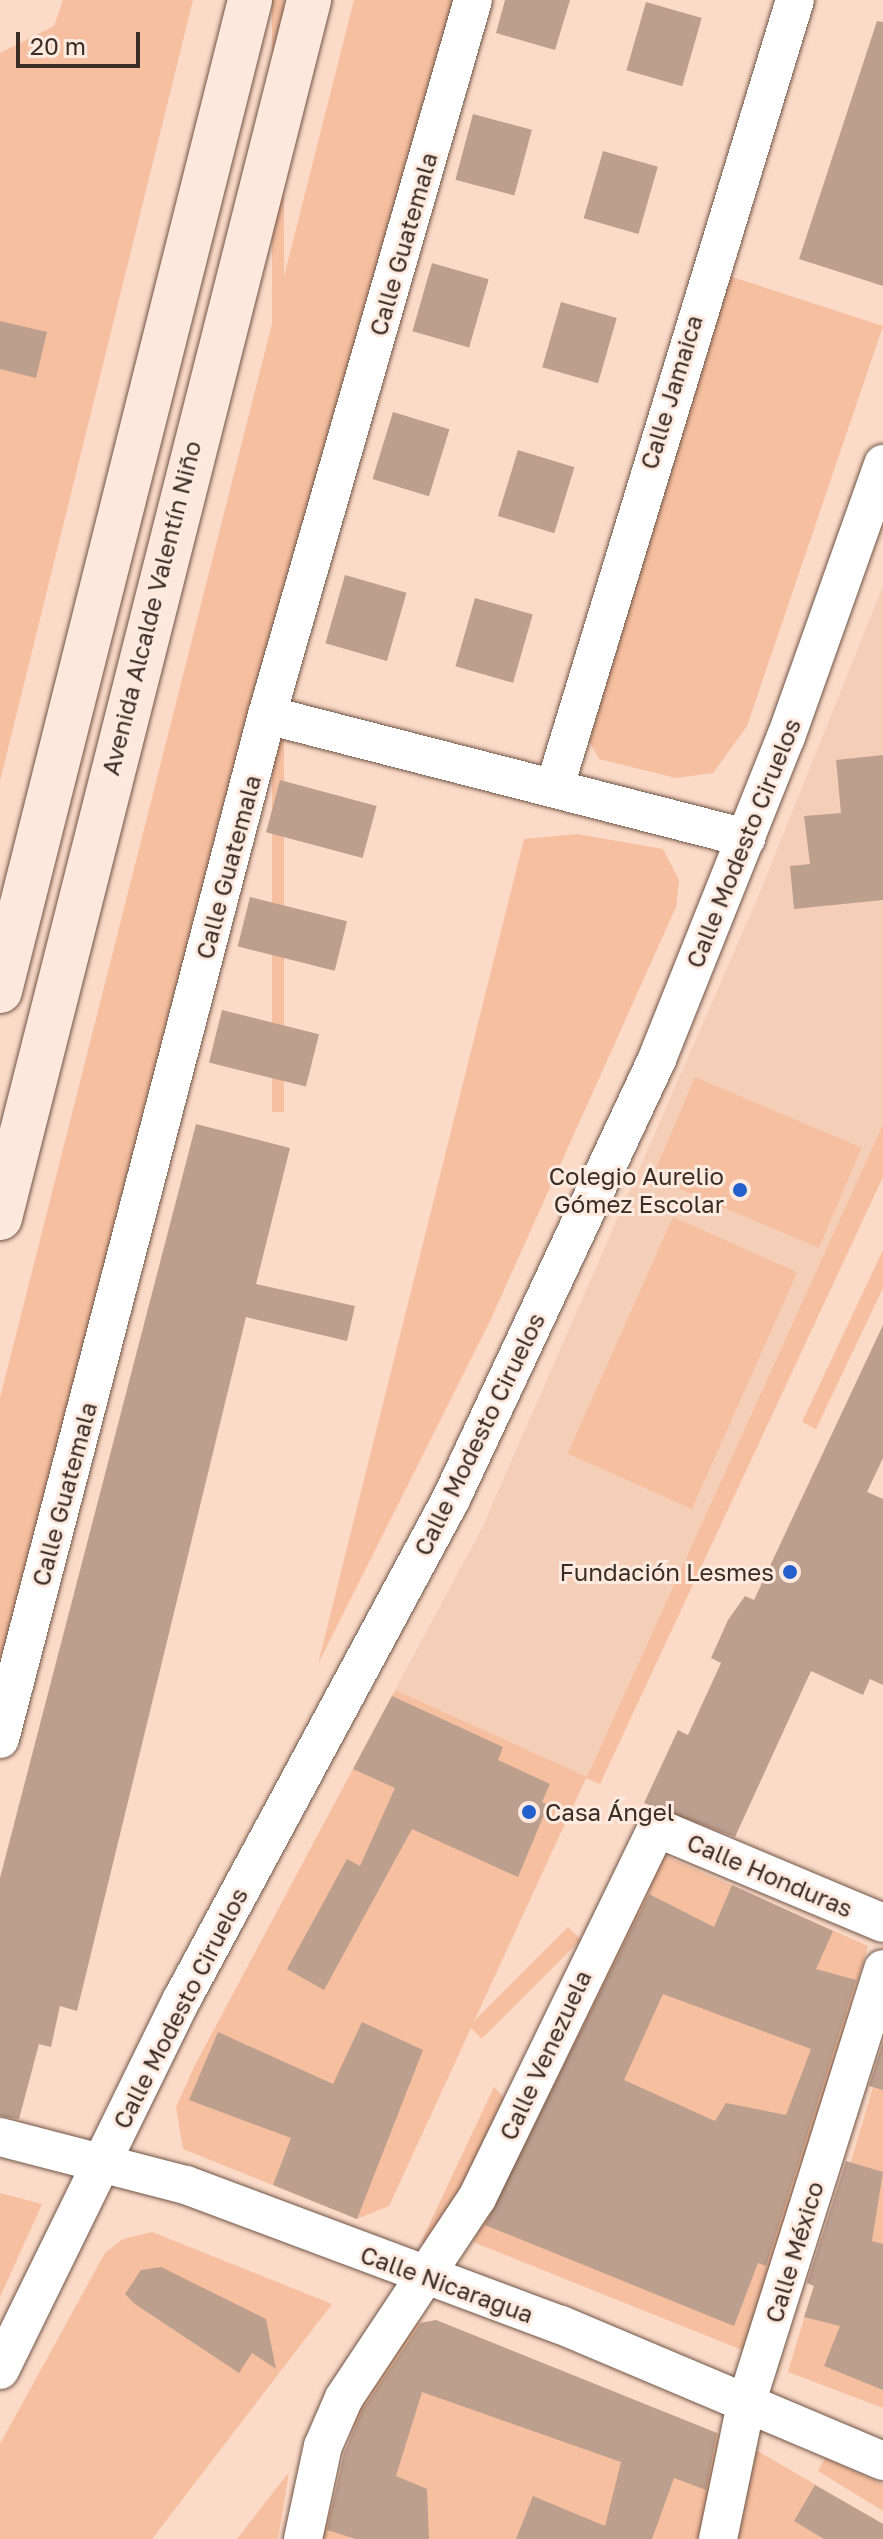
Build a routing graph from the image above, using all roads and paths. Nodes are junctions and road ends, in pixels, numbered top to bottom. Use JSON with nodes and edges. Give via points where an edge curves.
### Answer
{"nodes":[{"id":1,"x":250,"y":0,"type":"edge"},
{"id":2,"x":309,"y":0,"type":"edge"},
{"id":3,"x":473,"y":0,"type":"edge"},
{"id":4,"x":795,"y":0,"type":"edge"},
{"id":5,"x":883,"y":464,"type":"edge"},
{"id":6,"x":267,"y":715,"type":"junction"},
{"id":7,"x":555,"y":786,"type":"junction"},
{"id":8,"x":746,"y":838,"type":"junction"},
{"id":9,"x":0,"y":991,"type":"edge"},
{"id":10,"x":0,"y":1218,"type":"edge"},
{"id":11,"x":0,"y":1739,"type":"edge"},
{"id":12,"x":657,"y":1828,"type":"joint"},
{"id":13,"x":883,"y":1923,"type":"edge"},
{"id":14,"x":883,"y":1969,"type":"edge"},
{"id":15,"x":0,"y":2137,"type":"edge"},
{"id":16,"x":105,"y":2159,"type":"junction"},
{"id":17,"x":423,"y":2277,"type":"junction"},
{"id":18,"x":0,"y":2370,"type":"edge"},
{"id":19,"x":746,"y":2404,"type":"junction"},
{"id":20,"x":883,"y":2461,"type":"edge"},
{"id":21,"x":303,"y":2539,"type":"edge"},
{"id":22,"x":718,"y":2539,"type":"edge"}],
"edges":[{"from":1,"to":9,"type":"street"},
{"from":2,"to":10,"type":"street","name":"Avenida Alcalde Valentín Niño"},
{"from":3,"to":6,"type":"street","name":"Calle Guatemala"},
{"from":4,"to":7,"type":"street","name":"Calle Jamaica"},
{"from":5,"to":8,"type":"street","name":"Calle Modesto Ciruelos"},
{"from":6,"to":7,"type":"street"},
{"from":6,"to":11,"type":"street","name":"Calle Guatemala"},
{"from":7,"to":8,"type":"street"},
{"from":8,"to":16,"type":"street","name":"Calle Modesto Ciruelos","via":[[657,1059],[451,1499],[248,1873]]},
{"from":12,"to":13,"type":"street","name":"Calle Honduras"},
{"from":12,"to":17,"type":"street","name":"Calle Venezuela","via":[[477,2198]]},
{"from":14,"to":19,"type":"street","name":"Calle México"},
{"from":15,"to":16,"type":"street","name":"Calle Nicaragua"},
{"from":16,"to":17,"type":"street","name":"Calle Nicaragua"},
{"from":16,"to":18,"type":"street","name":"Calle Modesto Ciruelos"},
{"from":17,"to":19,"type":"street","name":"Calle Nicaragua","via":[[561,2325]]},
{"from":17,"to":21,"type":"street","name":"Calle Venezuela","via":[[344,2398],[323,2446]]},
{"from":19,"to":20,"type":"street","name":"Calle Nicaragua"},
{"from":19,"to":22,"type":"street","name":"Calle México"}]}
